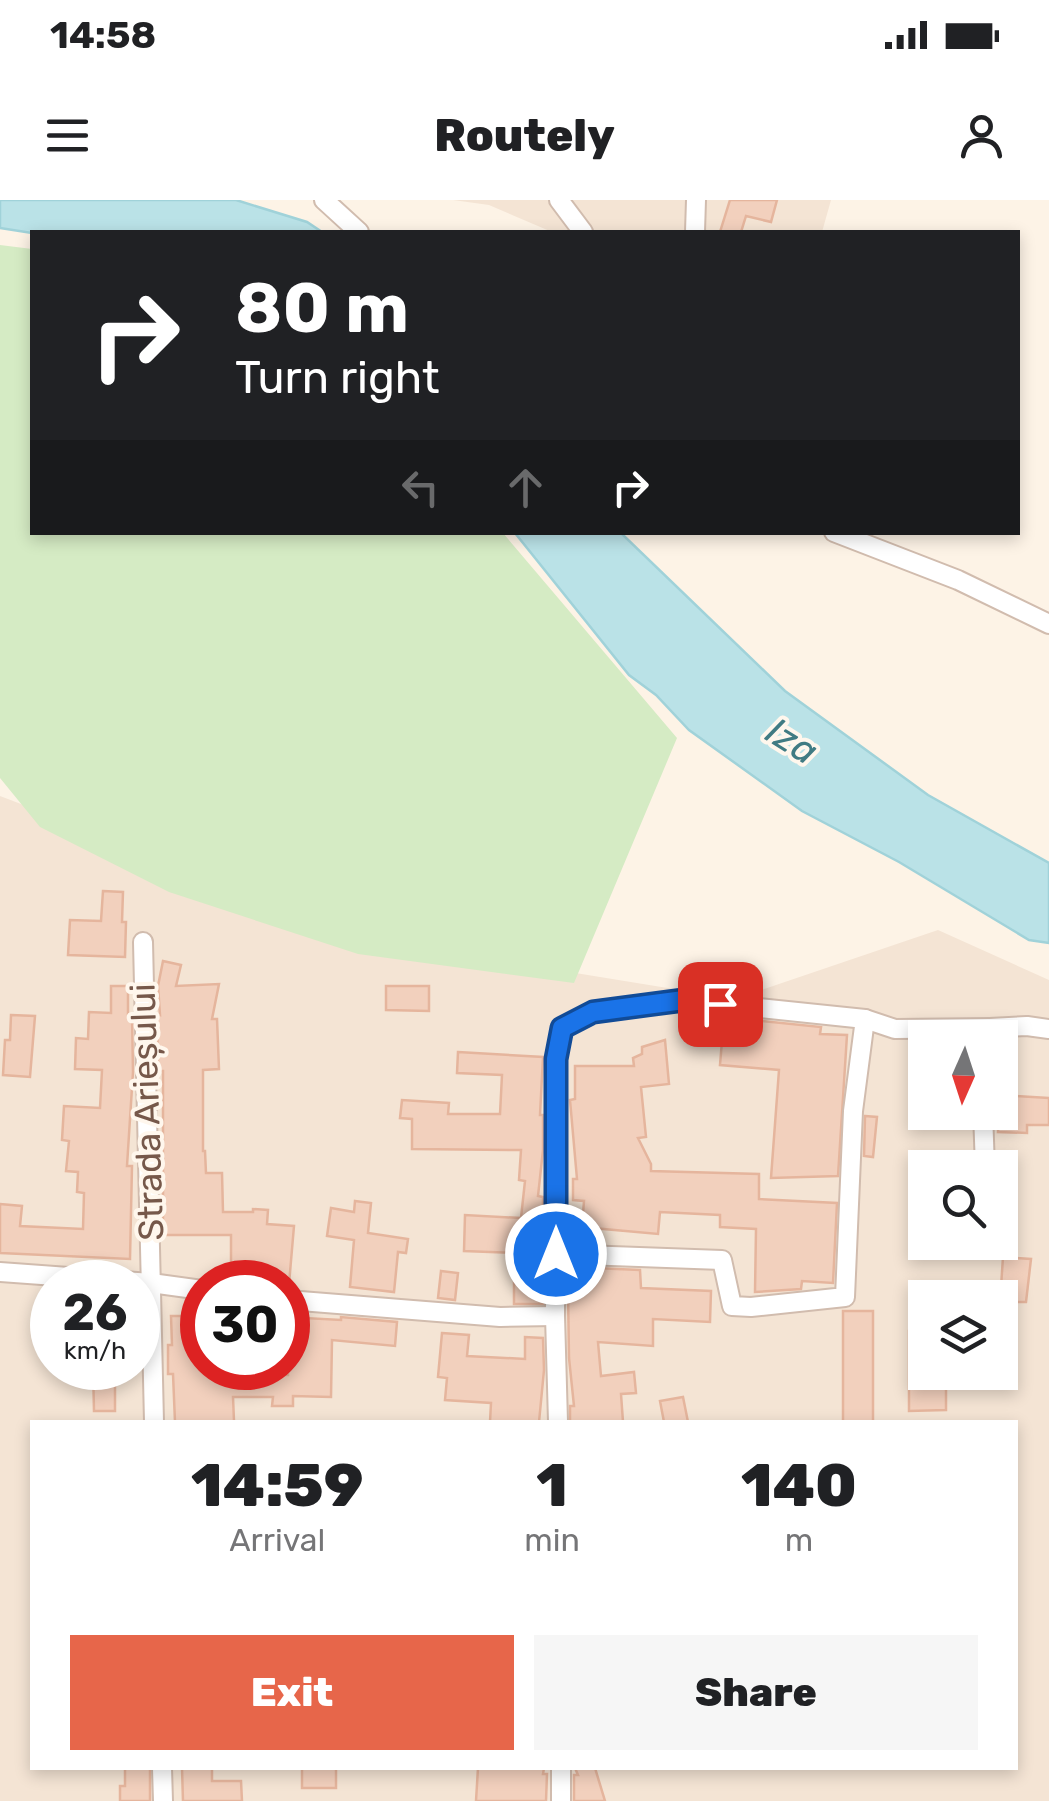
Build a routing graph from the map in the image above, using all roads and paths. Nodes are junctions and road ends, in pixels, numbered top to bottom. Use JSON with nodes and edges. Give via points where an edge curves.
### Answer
{"nodes":[{"id":1,"x":324,"y":200,"type":"edge"},
{"id":2,"x":559,"y":200,"type":"edge"},
{"id":3,"x":696,"y":200,"type":"edge"},
{"id":4,"x":357,"y":230,"type":"edge"},
{"id":5,"x":582,"y":230,"type":"edge"},
{"id":6,"x":695,"y":230,"type":"edge"},
{"id":7,"x":842,"y":535,"type":"edge"},
{"id":8,"x":1049,"y":624,"type":"edge"},
{"id":9,"x":142,"y":942,"type":"dead end"},
{"id":10,"x":865,"y":1018,"type":"junction"},
{"id":11,"x":1018,"y":1028,"type":"edge"},
{"id":12,"x":1049,"y":1029,"type":"edge"},
{"id":13,"x":908,"y":1030,"type":"edge"},
{"id":14,"x":556,"y":1254,"type":"junction"},
{"id":15,"x":151,"y":1260,"type":"edge"},
{"id":16,"x":0,"y":1272,"type":"edge"},
{"id":17,"x":30,"y":1274,"type":"edge"},
{"id":18,"x":310,"y":1302,"type":"edge"},
{"id":19,"x":555,"y":1316,"type":"junction"},
{"id":20,"x":154,"y":1390,"type":"edge"},
{"id":21,"x":154,"y":1420,"type":"edge"},
{"id":22,"x":558,"y":1420,"type":"edge"},
{"id":23,"x":162,"y":1770,"type":"edge"},
{"id":24,"x":561,"y":1770,"type":"edge"},
{"id":25,"x":163,"y":1801,"type":"edge"},
{"id":26,"x":561,"y":1801,"type":"edge"}],
"edges":[{"from":1,"to":4,"type":"street"},
{"from":2,"to":5,"type":"street"},
{"from":3,"to":6,"type":"street"},
{"from":7,"to":8,"type":"street"},
{"from":9,"to":15,"type":"street","name":"Strada Arieșului"},
{"from":10,"to":13,"type":"street"},
{"from":10,"to":14,"type":"street","via":[[684,1000],[593,1012],[562,1028],[556,1059]]},
{"from":10,"to":14,"type":"street","via":[[853,1111],[845,1297],[732,1306],[722,1260]]},
{"from":11,"to":12,"type":"street"},
{"from":14,"to":19,"type":"street"},
{"from":16,"to":17,"type":"street","name":"Strada Arieșului"},
{"from":18,"to":19,"type":"street"},
{"from":19,"to":22,"type":"street"},
{"from":20,"to":21,"type":"street","name":"Strada Arieșului"},
{"from":23,"to":25,"type":"street"},
{"from":24,"to":26,"type":"street"}]}
